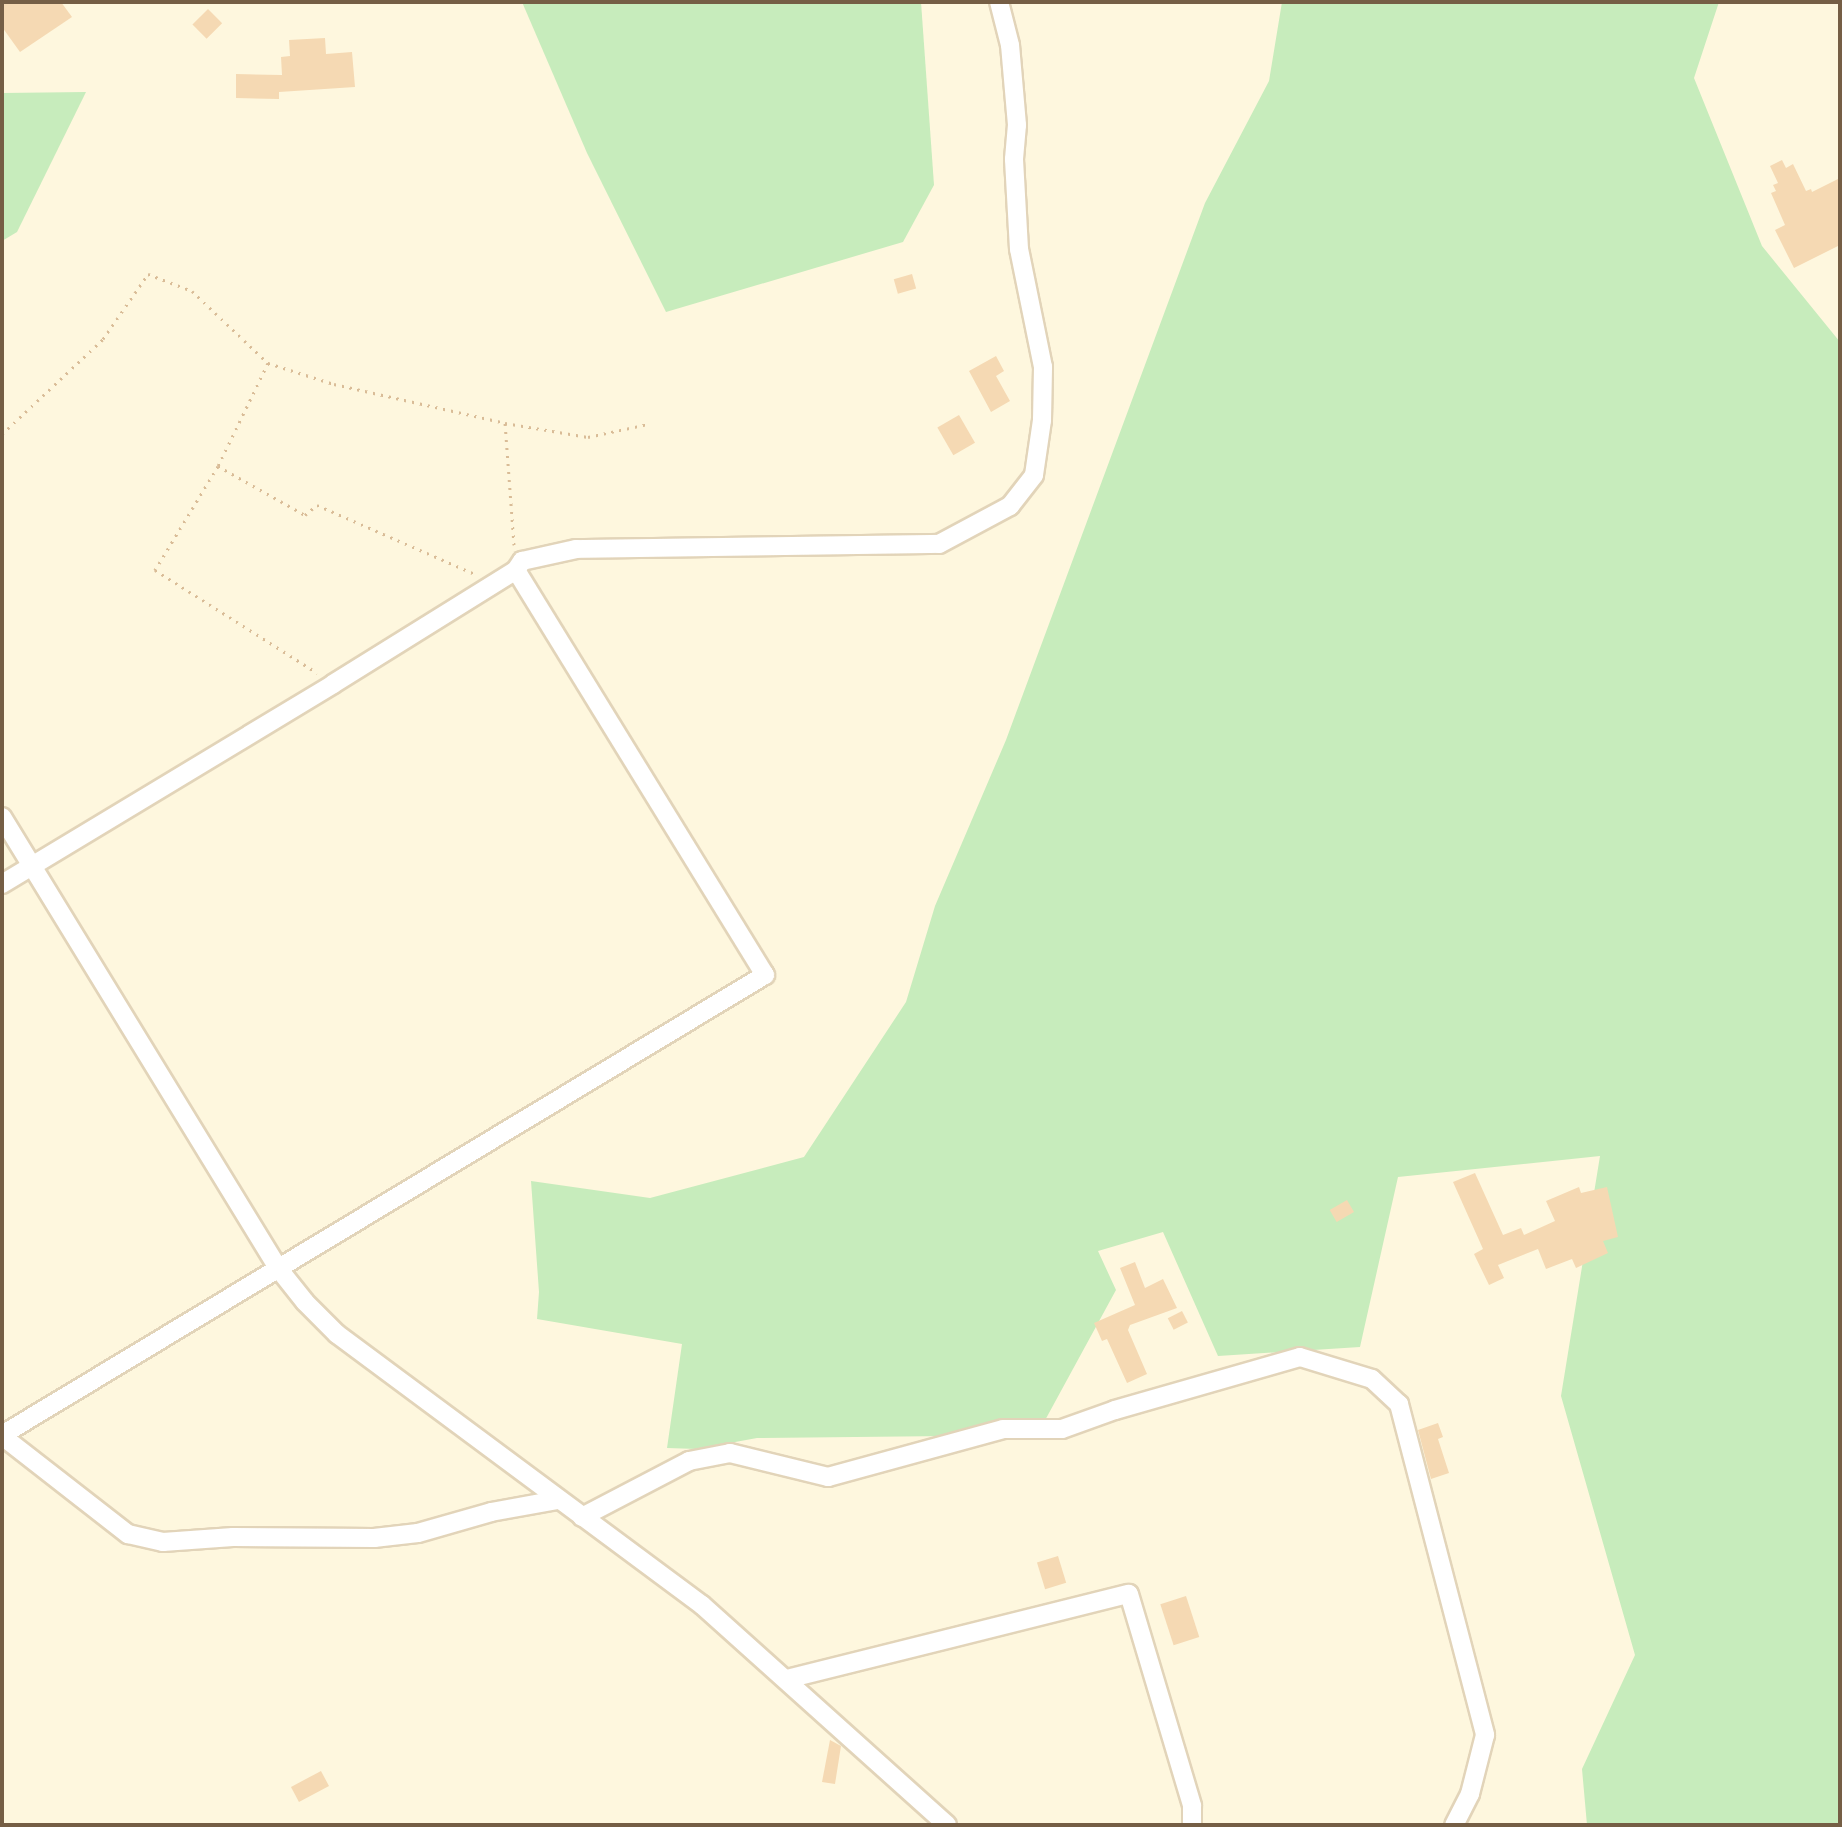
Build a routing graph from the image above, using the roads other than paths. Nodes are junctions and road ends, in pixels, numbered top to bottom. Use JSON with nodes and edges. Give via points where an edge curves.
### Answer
{"nodes":[{"id":1,"x":999,"y":2,"type":"edge"},
{"id":2,"x":516,"y":570,"type":"junction"},
{"id":3,"x":2,"y":817,"type":"edge"},
{"id":4,"x":32,"y":865,"type":"junction"},
{"id":5,"x":2,"y":884,"type":"edge"},
{"id":6,"x":278,"y":1268,"type":"junction"},
{"id":7,"x":2,"y":1436,"type":"edge"},
{"id":8,"x":558,"y":1500,"type":"junction"},
{"id":9,"x":582,"y":1517,"type":"junction"},
{"id":10,"x":787,"y":1679,"type":"junction"},
{"id":11,"x":947,"y":1825,"type":"edge"},
{"id":12,"x":1192,"y":1825,"type":"edge"},
{"id":13,"x":1454,"y":1825,"type":"edge"}],
"edges":[{"from":1,"to":2,"type":"street","via":[[1015,99],[1019,249],[1043,367],[1034,475],[1010,506],[939,544],[576,549],[522,561]]},
{"from":2,"to":4,"type":"street"},
{"from":2,"to":6,"type":"street","via":[[765,975]]},
{"from":3,"to":4,"type":"street"},
{"from":4,"to":5,"type":"street"},
{"from":4,"to":6,"type":"street"},
{"from":6,"to":7,"type":"street"},
{"from":6,"to":8,"type":"street","via":[[337,1334]]},
{"from":7,"to":8,"type":"street","via":[[128,1534],[163,1542],[374,1538],[418,1533]]},
{"from":8,"to":9,"type":"street"},
{"from":9,"to":10,"type":"street","via":[[702,1605]]},
{"from":9,"to":13,"type":"street","via":[[689,1461],[730,1453],[828,1477],[1003,1429],[1062,1429],[1300,1357],[1372,1379],[1399,1404],[1485,1735],[1470,1794]]},
{"from":10,"to":11,"type":"street"},
{"from":10,"to":12,"type":"street","via":[[1129,1594],[1192,1806]]}]}
